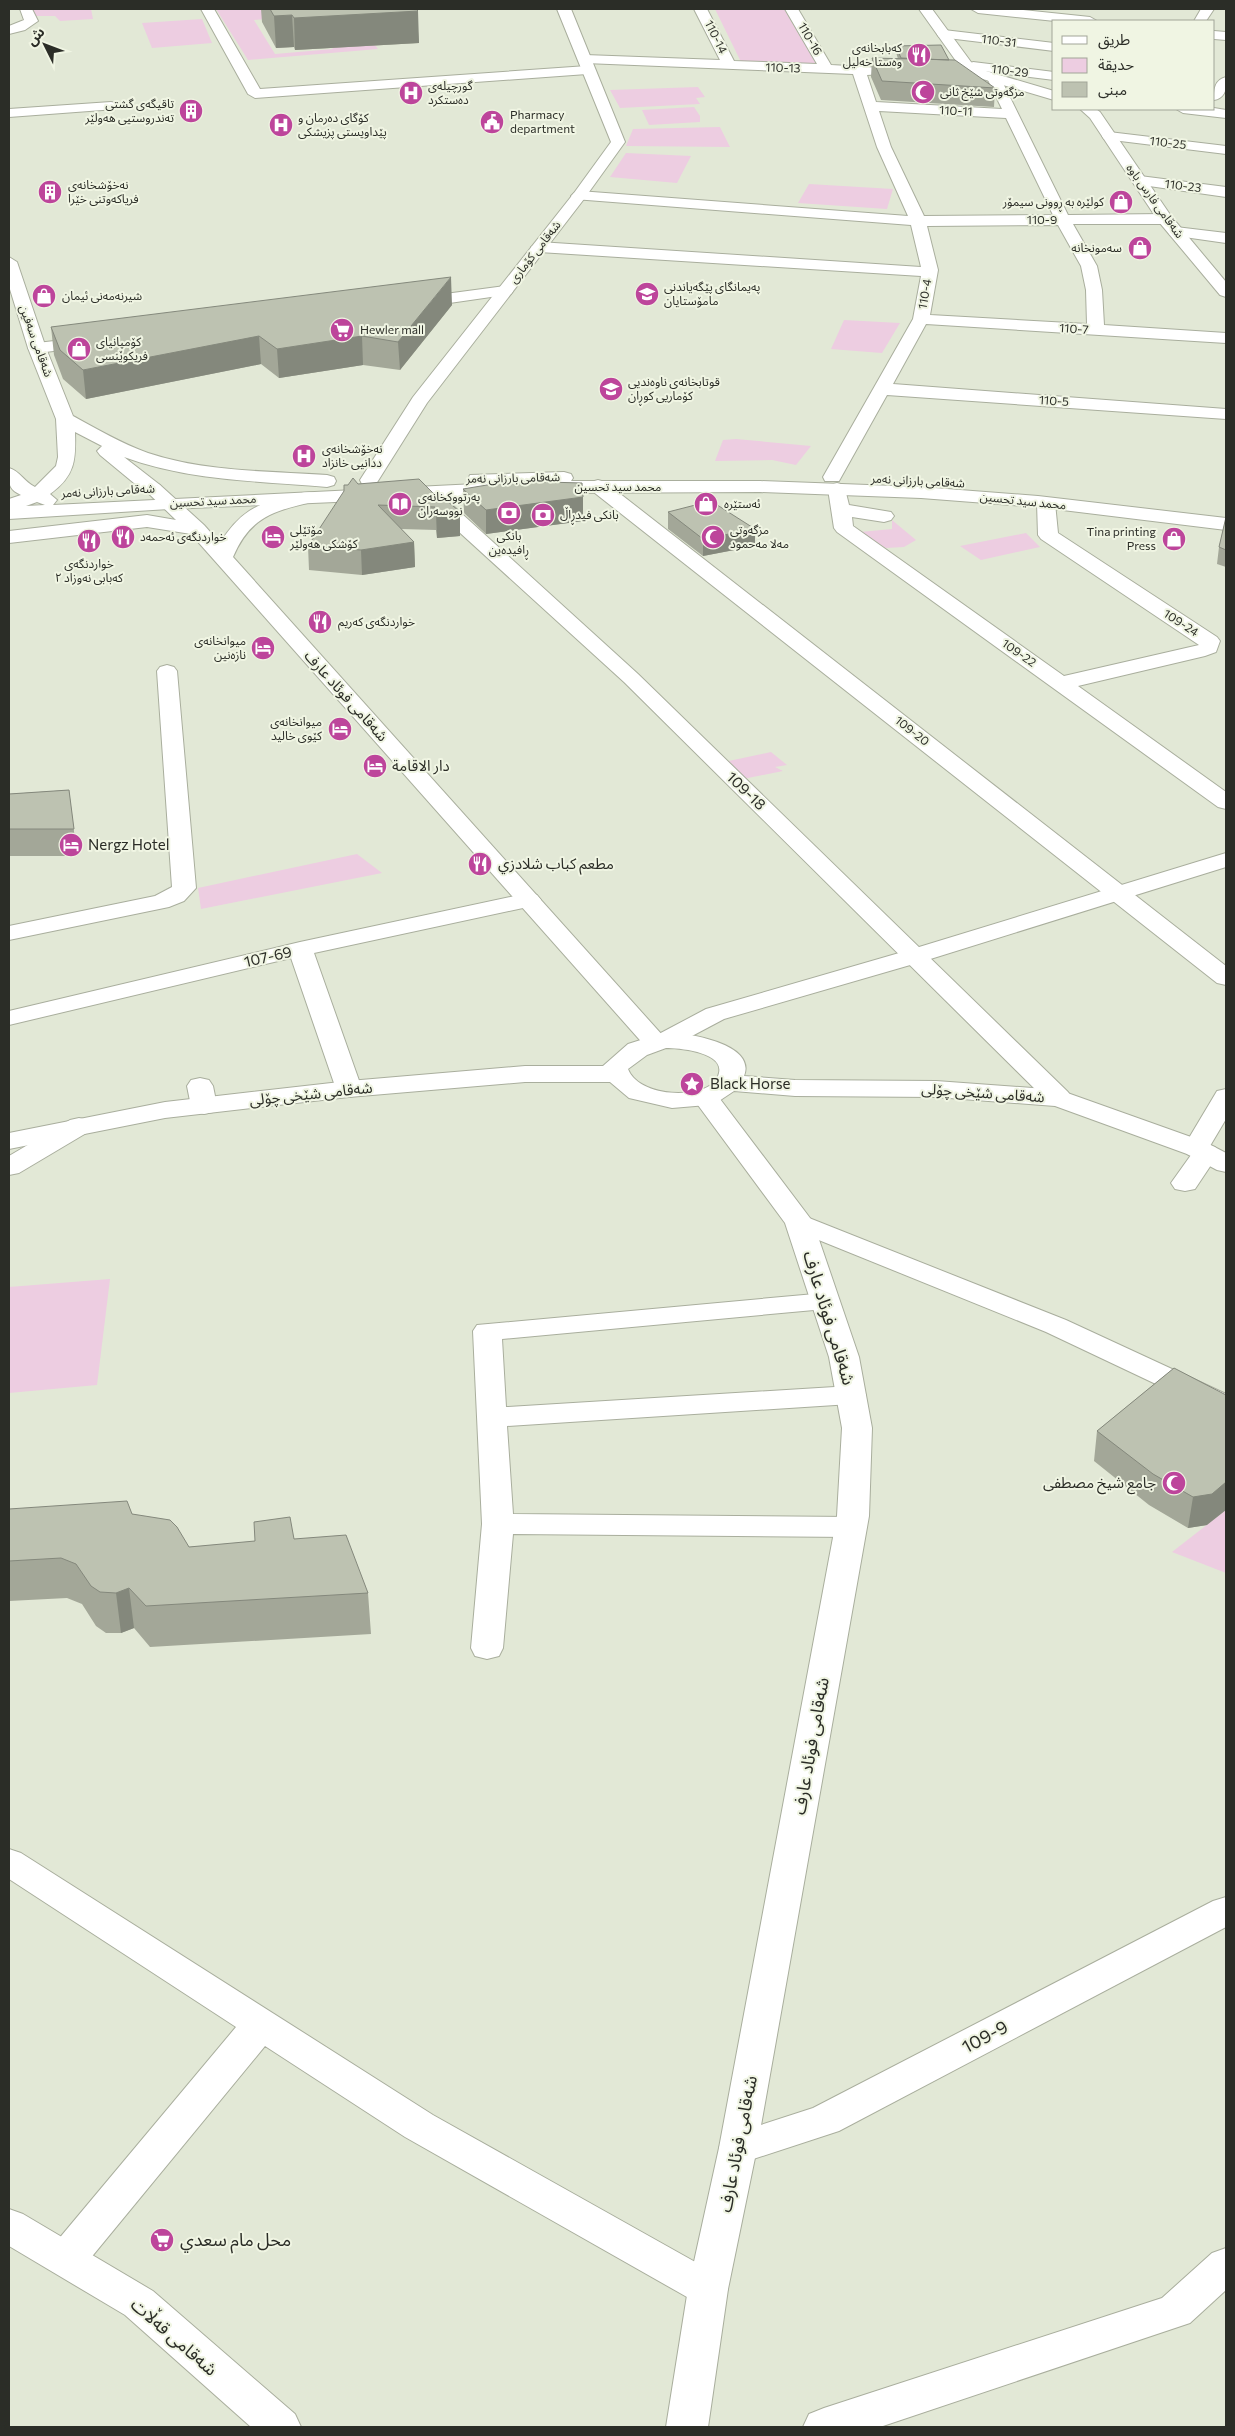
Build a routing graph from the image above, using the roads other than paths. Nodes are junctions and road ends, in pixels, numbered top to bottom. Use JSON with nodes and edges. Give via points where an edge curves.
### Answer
{"nodes":[{"id":1,"x":26,"y":9,"type":"edge"},
{"id":2,"x":208,"y":9,"type":"edge"},
{"id":3,"x":564,"y":9,"type":"edge"},
{"id":4,"x":702,"y":9,"type":"edge"},
{"id":5,"x":792,"y":9,"type":"edge"},
{"id":6,"x":925,"y":9,"type":"edge"},
{"id":7,"x":978,"y":9,"type":"edge"},
{"id":8,"x":1207,"y":9,"type":"edge"},
{"id":9,"x":1081,"y":20,"type":"edge"},
{"id":10,"x":1201,"y":20,"type":"edge"},
{"id":11,"x":9,"y":30,"type":"edge"},
{"id":12,"x":944,"y":34,"type":"junction"},
{"id":13,"x":1052,"y":47,"type":"edge"},
{"id":14,"x":586,"y":64,"type":"junction"},
{"id":15,"x":966,"y":65,"type":"junction"},
{"id":16,"x":730,"y":66,"type":"junction"},
{"id":17,"x":828,"y":70,"type":"junction"},
{"id":18,"x":859,"y":71,"type":"junction"},
{"id":19,"x":897,"y":72,"type":"edge"},
{"id":20,"x":953,"y":73,"type":"edge"},
{"id":21,"x":988,"y":76,"type":"junction"},
{"id":22,"x":1052,"y":76,"type":"edge"},
{"id":23,"x":1226,"y":81,"type":"edge"},
{"id":24,"x":1052,"y":94,"type":"edge"},
{"id":25,"x":1217,"y":96,"type":"edge"},
{"id":26,"x":111,"y":106,"type":"dead end"},
{"id":27,"x":870,"y":106,"type":"junction"},
{"id":28,"x":1088,"y":110,"type":"edge"},
{"id":29,"x":1202,"y":110,"type":"edge"},
{"id":30,"x":9,"y":113,"type":"edge"},
{"id":31,"x":1011,"y":114,"type":"junction"},
{"id":32,"x":1226,"y":114,"type":"edge"},
{"id":33,"x":1109,"y":136,"type":"junction"},
{"id":34,"x":1226,"y":150,"type":"edge"},
{"id":35,"x":1140,"y":181,"type":"junction"},
{"id":36,"x":1226,"y":192,"type":"edge"},
{"id":37,"x":579,"y":196,"type":"junction"},
{"id":38,"x":1165,"y":219,"type":"junction"},
{"id":39,"x":1063,"y":220,"type":"junction"},
{"id":40,"x":918,"y":221,"type":"junction"},
{"id":41,"x":1176,"y":232,"type":"junction"},
{"id":42,"x":1226,"y":238,"type":"edge"},
{"id":43,"x":539,"y":247,"type":"junction"},
{"id":44,"x":9,"y":262,"type":"edge"},
{"id":45,"x":930,"y":272,"type":"junction"},
{"id":46,"x":1225,"y":287,"type":"edge"},
{"id":47,"x":505,"y":291,"type":"junction"},
{"id":48,"x":400,"y":305,"type":"edge"},
{"id":49,"x":921,"y":319,"type":"junction"},
{"id":50,"x":1096,"y":330,"type":"junction"},
{"id":51,"x":1226,"y":338,"type":"edge"},
{"id":52,"x":106,"y":340,"type":"edge"},
{"id":53,"x":37,"y":348,"type":"junction"},
{"id":54,"x":882,"y":389,"type":"junction"},
{"id":55,"x":1226,"y":414,"type":"edge"},
{"id":56,"x":65,"y":419,"type":"junction"},
{"id":57,"x":9,"y":474,"type":"edge"},
{"id":58,"x":369,"y":480,"type":"junction"},
{"id":59,"x":835,"y":483,"type":"junction"},
{"id":60,"x":598,"y":486,"type":"junction"},
{"id":61,"x":321,"y":489,"type":"junction"},
{"id":62,"x":425,"y":491,"type":"junction"},
{"id":63,"x":35,"y":496,"type":"junction"},
{"id":64,"x":161,"y":496,"type":"junction"},
{"id":65,"x":9,"y":497,"type":"edge"},
{"id":66,"x":1046,"y":503,"type":"junction"},
{"id":67,"x":9,"y":506,"type":"edge"},
{"id":68,"x":127,"y":506,"type":"junction"},
{"id":69,"x":841,"y":510,"type":"junction"},
{"id":70,"x":1226,"y":511,"type":"edge"},
{"id":71,"x":9,"y":513,"type":"edge"},
{"id":72,"x":884,"y":516,"type":"dead end"},
{"id":73,"x":1226,"y":524,"type":"edge"},
{"id":74,"x":197,"y":529,"type":"junction"},
{"id":75,"x":9,"y":537,"type":"edge"},
{"id":76,"x":223,"y":558,"type":"junction"},
{"id":77,"x":167,"y":671,"type":"dead end"},
{"id":78,"x":1062,"y":683,"type":"junction"},
{"id":79,"x":1226,"y":802,"type":"edge"},
{"id":80,"x":1226,"y":860,"type":"edge"},
{"id":81,"x":1119,"y":893,"type":"junction"},
{"id":82,"x":529,"y":900,"type":"junction"},
{"id":83,"x":9,"y":933,"type":"edge"},
{"id":84,"x":300,"y":949,"type":"junction"},
{"id":85,"x":915,"y":956,"type":"junction"},
{"id":86,"x":1226,"y":978,"type":"edge"},
{"id":87,"x":9,"y":1018,"type":"edge"},
{"id":88,"x":660,"y":1041,"type":"junction"},
{"id":89,"x":616,"y":1074,"type":"junction"},
{"id":90,"x":349,"y":1090,"type":"junction"},
{"id":91,"x":716,"y":1090,"type":"junction"},
{"id":92,"x":1226,"y":1097,"type":"edge"},
{"id":93,"x":1059,"y":1098,"type":"junction"},
{"id":94,"x":79,"y":1126,"type":"junction"},
{"id":95,"x":9,"y":1141,"type":"edge"},
{"id":96,"x":9,"y":1148,"type":"edge"},
{"id":97,"x":1210,"y":1155,"type":"edge"},
{"id":98,"x":9,"y":1167,"type":"edge"},
{"id":99,"x":1184,"y":1183,"type":"dead end"},
{"id":100,"x":799,"y":1222,"type":"junction"},
{"id":101,"x":826,"y":1302,"type":"junction"},
{"id":102,"x":851,"y":1395,"type":"junction"},
{"id":103,"x":1226,"y":1404,"type":"edge"},
{"id":104,"x":491,"y":1417,"type":"junction"},
{"id":105,"x":498,"y":1524,"type":"junction"},
{"id":106,"x":851,"y":1527,"type":"junction"},
{"id":107,"x":487,"y":1648,"type":"dead end"},
{"id":108,"x":9,"y":1862,"type":"edge"},
{"id":109,"x":1226,"y":1910,"type":"edge"},
{"id":110,"x":261,"y":2024,"type":"junction"},
{"id":111,"x":738,"y":2148,"type":"junction"},
{"id":112,"x":9,"y":2226,"type":"edge"},
{"id":113,"x":66,"y":2259,"type":"junction"},
{"id":114,"x":1226,"y":2265,"type":"edge"},
{"id":115,"x":708,"y":2289,"type":"junction"},
{"id":116,"x":280,"y":2427,"type":"edge"},
{"id":117,"x":687,"y":2427,"type":"edge"},
{"id":118,"x":824,"y":2427,"type":"edge"}],
"edges":[{"from":1,"to":11,"type":"street","via":[[31,21]]},
{"from":2,"to":14,"type":"street","name":"110-13","via":[[255,94]]},
{"from":3,"to":14,"type":"street","name":"شەقامی کۆماری"},
{"from":4,"to":16,"type":"street","name":"110-14"},
{"from":5,"to":17,"type":"street","name":"110-16"},
{"from":6,"to":12,"type":"street"},
{"from":7,"to":9,"type":"street"},
{"from":8,"to":10,"type":"street"},
{"from":12,"to":13,"type":"street","name":"110-31"},
{"from":12,"to":15,"type":"street"},
{"from":14,"to":16,"type":"street","name":"110-13"},
{"from":14,"to":37,"type":"street","name":"شەقامی کۆماری","via":[[618,142]]},
{"from":15,"to":21,"type":"street"},
{"from":15,"to":22,"type":"street","name":"110-29"},
{"from":16,"to":17,"type":"street","name":"110-13"},
{"from":17,"to":18,"type":"street","name":"110-13"},
{"from":18,"to":19,"type":"street","name":"110-13"},
{"from":18,"to":27,"type":"street","name":"110-4"},
{"from":20,"to":21,"type":"street"},
{"from":21,"to":24,"type":"street"},
{"from":21,"to":31,"type":"street"},
{"from":23,"to":25,"type":"street"},
{"from":26,"to":30,"type":"street"},
{"from":27,"to":31,"type":"street","name":"110-11"},
{"from":27,"to":40,"type":"street","name":"110-4","via":[[884,147]]},
{"from":28,"to":33,"type":"street","name":"شەقامی فارس باوە","via":[[1095,115]]},
{"from":29,"to":32,"type":"street"},
{"from":31,"to":39,"type":"street"},
{"from":33,"to":34,"type":"street","name":"110-25"},
{"from":33,"to":35,"type":"street","name":"شەقامی فارس باوە"},
{"from":35,"to":36,"type":"street","name":"110-23"},
{"from":35,"to":38,"type":"street","name":"شەقامی فارس باوە"},
{"from":37,"to":40,"type":"street","name":"110-9"},
{"from":37,"to":43,"type":"street","name":"شەقامی کۆماری"},
{"from":38,"to":39,"type":"street","name":"110-9"},
{"from":38,"to":41,"type":"street","name":"شەقامی فارس باوە"},
{"from":39,"to":40,"type":"street","name":"110-9"},
{"from":39,"to":50,"type":"street","via":[[1089,266]]},
{"from":40,"to":45,"type":"street","name":"110-4"},
{"from":41,"to":42,"type":"street"},
{"from":41,"to":46,"type":"street","name":"شەقامی فارس باوە"},
{"from":43,"to":45,"type":"street"},
{"from":43,"to":47,"type":"street","name":"شەقامی کۆماری"},
{"from":44,"to":53,"type":"street","name":"شەقامی سەفین"},
{"from":45,"to":49,"type":"street","name":"110-4"},
{"from":47,"to":48,"type":"street"},
{"from":47,"to":58,"type":"street","name":"شەقامی کۆماری","via":[[419,401]]},
{"from":49,"to":50,"type":"street","name":"110-7"},
{"from":49,"to":54,"type":"street","name":"110-4"},
{"from":50,"to":51,"type":"street","name":"110-7"},
{"from":52,"to":53,"type":"street"},
{"from":53,"to":56,"type":"street","name":"شەقامی سەفین"},
{"from":54,"to":55,"type":"street","name":"110-5"},
{"from":54,"to":59,"type":"street","name":"110-4"},
{"from":56,"to":61,"type":"street","via":[[150,460]]},
{"from":56,"to":63,"type":"street","name":"شەقامی سەفین","via":[[65,466],[50,486]]},
{"from":56,"to":64,"type":"street","name":"شەقامی سەفین"},
{"from":57,"to":63,"type":"street","via":[[19,486]]},
{"from":58,"to":59,"type":"street","name":"شەقامی بارزانی نەمر"},
{"from":58,"to":61,"type":"street","name":"شەقامی بارزانی نەمر"},
{"from":59,"to":60,"type":"street","name":"محمد سید تحسین"},
{"from":59,"to":66,"type":"street","name":"محمد سید تحسین"},
{"from":59,"to":69,"type":"street","name":"109-22"},
{"from":59,"to":70,"type":"street","name":"شەقامی بارزانی نەمر","via":[[1036,489]]},
{"from":60,"to":62,"type":"street","name":"محمد سید تحسین"},
{"from":60,"to":81,"type":"street","name":"109-20"},
{"from":61,"to":62,"type":"street","name":"محمد سید تحسین"},
{"from":61,"to":64,"type":"street","name":"محمد سید تحسین"},
{"from":61,"to":76,"type":"street","via":[[274,504],[245,520],[236,529]]},
{"from":62,"to":85,"type":"street","name":"109-18","via":[[631,678]]},
{"from":63,"to":64,"type":"street","name":"شەقامی بارزانی نەمر"},
{"from":63,"to":65,"type":"street","name":"شەقامی بارزانی نەمر"},
{"from":63,"to":67,"type":"street","name":"شەقامی سەفین"},
{"from":63,"to":68,"type":"street","via":[[83,505]]},
{"from":64,"to":68,"type":"street","name":"محمد سید تحسین"},
{"from":64,"to":74,"type":"street","name":"شەقامی فوئاد عارف"},
{"from":66,"to":73,"type":"street","name":"محمد سید تحسین"},
{"from":66,"to":78,"type":"street","name":"109-24","via":[[1048,535],[1210,642],[1210,648],[1198,652]]},
{"from":68,"to":71,"type":"street","name":"محمد سید تحسین"},
{"from":69,"to":72,"type":"street"},
{"from":69,"to":78,"type":"street","name":"109-22","via":[[844,528]]},
{"from":74,"to":75,"type":"street","via":[[147,521]]},
{"from":74,"to":76,"type":"street","name":"شەقامی فوئاد عارف"},
{"from":76,"to":82,"type":"street","name":"شەقامی فوئاد عارف"},
{"from":77,"to":83,"type":"street","via":[[184,888],[176,896],[161,902]]},
{"from":78,"to":79,"type":"street","name":"109-22"},
{"from":80,"to":81,"type":"street"},
{"from":81,"to":85,"type":"street"},
{"from":81,"to":86,"type":"street","name":"109-20"},
{"from":82,"to":84,"type":"street","name":"107-69"},
{"from":82,"to":88,"type":"street","name":"شەقامی فوئاد عارف"},
{"from":84,"to":87,"type":"street","name":"107-69"},
{"from":84,"to":90,"type":"street"},
{"from":85,"to":88,"type":"street","via":[[715,1014]]},
{"from":85,"to":93,"type":"street","name":"109-18"},
{"from":88,"to":89,"type":"street","via":[[632,1051],[615,1068]]},
{"from":88,"to":91,"type":"street","via":[[700,1043],[724,1055],[730,1064],[731,1074]]},
{"from":89,"to":90,"type":"street","name":"شەقامی شێخی چۆلی","via":[[526,1074]]},
{"from":89,"to":91,"type":"street","name":"شەقامی شێخی چۆلی","via":[[632,1089],[659,1099],[686,1100]]},
{"from":90,"to":94,"type":"street","name":"شەقامی شێخی چۆلی","via":[[202,1096],[164,1110]]},
{"from":91,"to":93,"type":"street","name":"شەقامی شێخی چۆلی","via":[[936,1089]]},
{"from":91,"to":100,"type":"street","name":"شەقامی فوئاد عارف"},
{"from":92,"to":97,"type":"street"},
{"from":93,"to":97,"type":"street","name":"شەقامی شێخی چۆلی"},
{"from":94,"to":95,"type":"street","name":"شەقامی شێخی چۆلی"},
{"from":94,"to":96,"type":"street"},
{"from":94,"to":98,"type":"street"},
{"from":97,"to":99,"type":"street"},
{"from":100,"to":101,"type":"street","name":"شەقامی فوئاد عارف"},
{"from":100,"to":103,"type":"street","via":[[1056,1326]]},
{"from":101,"to":102,"type":"street","name":"شەقامی فوئاد عارف","via":[[844,1357]]},
{"from":101,"to":104,"type":"street","via":[[487,1331]]},
{"from":102,"to":104,"type":"street"},
{"from":102,"to":106,"type":"street","name":"شەقامی فوئاد عارف","via":[[857,1428]]},
{"from":104,"to":105,"type":"street"},
{"from":105,"to":106,"type":"street"},
{"from":105,"to":107,"type":"street"},
{"from":106,"to":111,"type":"street","name":"شەقامی فوئاد عارف"},
{"from":108,"to":110,"type":"street"},
{"from":109,"to":111,"type":"street","name":"109-9","via":[[826,2120]]},
{"from":110,"to":113,"type":"street"},
{"from":110,"to":115,"type":"street","via":[[419,2126]]},
{"from":111,"to":115,"type":"street","name":"شەقامی فوئاد عارف"},
{"from":112,"to":113,"type":"street","name":"شەقامی قەڵات"},
{"from":113,"to":116,"type":"street","name":"شەقامی قەڵات","via":[[139,2303]]},
{"from":114,"to":118,"type":"street","via":[[1176,2311]]},
{"from":115,"to":117,"type":"street","name":"شەقامی فوئاد عارف"}]}
